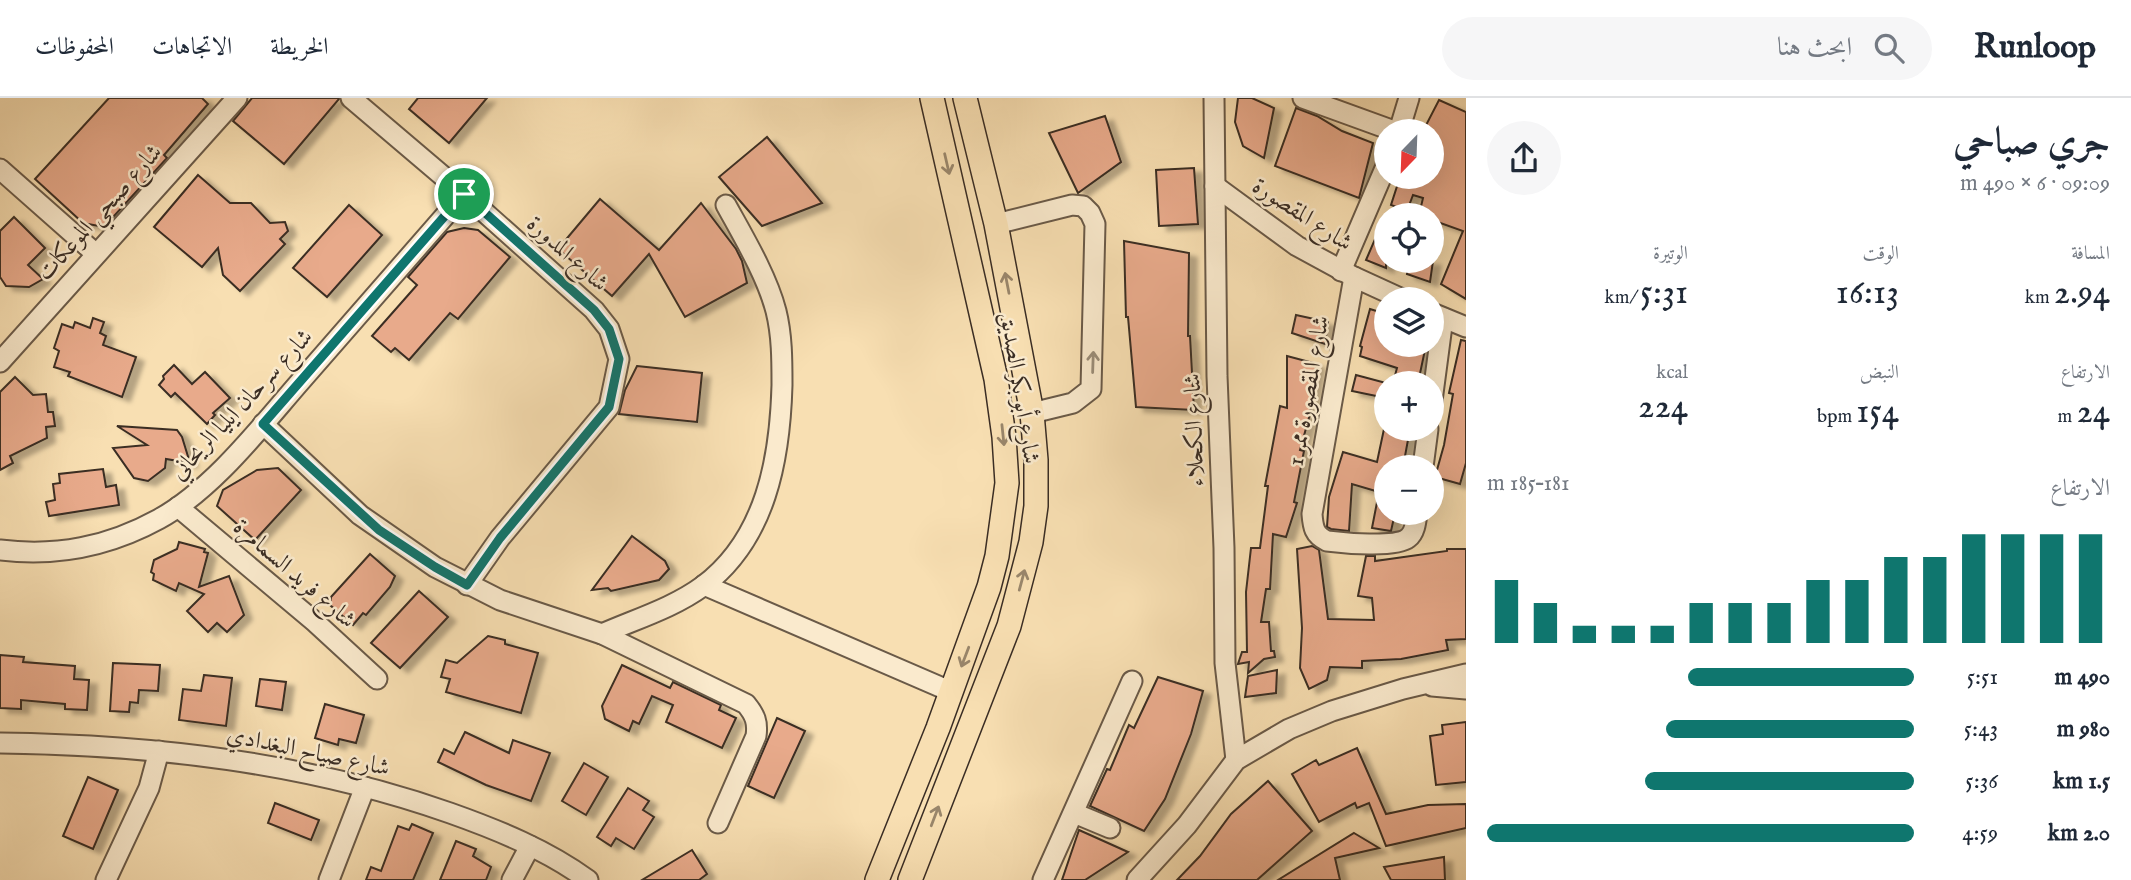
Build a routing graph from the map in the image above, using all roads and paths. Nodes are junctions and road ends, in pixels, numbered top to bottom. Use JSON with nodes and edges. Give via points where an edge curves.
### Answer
{"nodes":[{"id":1,"x":237,"y":98,"type":"edge"},
{"id":2,"x":351,"y":98,"type":"edge"},
{"id":3,"x":932,"y":98,"type":"edge"},
{"id":4,"x":965,"y":98,"type":"edge"},
{"id":5,"x":1214,"y":98,"type":"edge"},
{"id":6,"x":1303,"y":98,"type":"edge"},
{"id":7,"x":1409,"y":98,"type":"edge"},
{"id":8,"x":1401,"y":119,"type":"edge"},
{"id":9,"x":1374,"y":123,"type":"edge"},
{"id":10,"x":0,"y":169,"type":"edge"},
{"id":11,"x":1215,"y":186,"type":"junction"},
{"id":12,"x":1378,"y":189,"type":"edge"},
{"id":13,"x":464,"y":194,"type":"junction"},
{"id":14,"x":726,"y":205,"type":"dead end"},
{"id":15,"x":996,"y":224,"type":"junction"},
{"id":16,"x":95,"y":253,"type":"junction"},
{"id":17,"x":1347,"y":274,"type":"junction"},
{"id":18,"x":1376,"y":287,"type":"edge"},
{"id":19,"x":1444,"y":318,"type":"edge"},
{"id":20,"x":1466,"y":327,"type":"edge"},
{"id":21,"x":0,"y":362,"type":"edge"},
{"id":22,"x":1032,"y":413,"type":"junction"},
{"id":23,"x":263,"y":424,"type":"junction"},
{"id":24,"x":178,"y":507,"type":"junction"},
{"id":25,"x":1414,"y":525,"type":"edge"},
{"id":26,"x":0,"y":550,"type":"edge"},
{"id":27,"x":467,"y":585,"type":"junction"},
{"id":28,"x":704,"y":585,"type":"junction"},
{"id":29,"x":602,"y":634,"type":"junction"},
{"id":30,"x":1464,"y":677,"type":"edge"},
{"id":31,"x":377,"y":679,"type":"dead end"},
{"id":32,"x":1132,"y":681,"type":"dead end"},
{"id":33,"x":952,"y":692,"type":"junction"},
{"id":34,"x":0,"y":743,"type":"edge"},
{"id":35,"x":159,"y":751,"type":"junction"},
{"id":36,"x":1236,"y":760,"type":"junction"},
{"id":37,"x":365,"y":787,"type":"junction"},
{"id":38,"x":1074,"y":813,"type":"junction"},
{"id":39,"x":718,"y":822,"type":"dead end"},
{"id":40,"x":1110,"y":828,"type":"dead end"},
{"id":41,"x":530,"y":846,"type":"junction"},
{"id":42,"x":106,"y":880,"type":"edge"},
{"id":43,"x":329,"y":880,"type":"edge"},
{"id":44,"x":512,"y":880,"type":"edge"},
{"id":45,"x":588,"y":880,"type":"edge"},
{"id":46,"x":877,"y":880,"type":"edge"},
{"id":47,"x":910,"y":880,"type":"edge"},
{"id":48,"x":1042,"y":880,"type":"edge"},
{"id":49,"x":1137,"y":880,"type":"edge"}],
"edges":[{"from":1,"to":16,"type":"street","name":"شارع صبحي الموعكات"},
{"from":2,"to":13,"type":"street","name":"شارع المدورة"},
{"from":3,"to":33,"type":"main road","name":"شارع أبو بكر الصديق","one_way":true,"via":[[996,379],[1007,483],[995,566]]},
{"from":4,"to":15,"type":"main road","name":"شارع أبو بكر الصديق"},
{"from":5,"to":11,"type":"street","name":"شارع الكحلاء"},
{"from":6,"to":9,"type":"street"},
{"from":7,"to":8,"type":"street"},
{"from":10,"to":16,"type":"street"},
{"from":11,"to":17,"type":"street","name":"شارع المقصورة","via":[[1297,246]]},
{"from":11,"to":36,"type":"street","name":"شارع الكحلاء","via":[[1225,663]]},
{"from":12,"to":17,"type":"street","name":"شارع المقصورة ممر 1"},
{"from":13,"to":23,"type":"street","name":"شارع سرحان ايليا الريحاني"},
{"from":13,"to":27,"type":"street","name":"شارع المدورة","via":[[594,310],[609,329],[619,359],[609,407],[500,538]]},
{"from":14,"to":28,"type":"street","via":[[775,308],[781,337],[781,406],[768,493],[734,555]]},
{"from":22,"to":15,"type":"main road","name":"شارع أبو بكر الصديق","one_way":true},
{"from":22,"to":15,"type":"street","one_way":true,"via":[[1073,403],[1091,389],[1095,224],[1083,206],[1072,205]]},
{"from":16,"to":21,"type":"street","name":"شارع صبحي الموعكات"},
{"from":17,"to":18,"type":"street","name":"شارع المقصورة"},
{"from":17,"to":25,"type":"street","name":"شارع المقصورة ممر 1","via":[[1313,527],[1327,541],[1389,544],[1408,539]]},
{"from":19,"to":20,"type":"street"},
{"from":47,"to":22,"type":"main road","name":"شارع أبو بكر الصديق","one_way":true,"via":[[1009,626],[1023,578],[1036,506]]},
{"from":23,"to":24,"type":"street","name":"شارع سرحان ايليا الريحاني"},
{"from":23,"to":27,"type":"street","via":[[369,523]]},
{"from":24,"to":26,"type":"street","name":"شارع سرحان ايليا الريحاني","via":[[142,528],[86,548],[45,554]]},
{"from":24,"to":31,"type":"street","name":"شارع فريد السمامرة"},
{"from":27,"to":29,"type":"street","via":[[517,607]]},
{"from":28,"to":29,"type":"street","via":[[669,606]]},
{"from":28,"to":33,"type":"street"},
{"from":29,"to":39,"type":"street","via":[[740,700],[755,716],[756,736]]},
{"from":30,"to":36,"type":"street","via":[[1365,699],[1289,729]]},
{"from":32,"to":38,"type":"street"},
{"from":33,"to":46,"type":"main road","name":"شارع أبو بكر الصديق"},
{"from":34,"to":35,"type":"street","name":"شارع صياح البغدادي"},
{"from":35,"to":37,"type":"street","name":"شارع صياح البغدادي","via":[[271,766]]},
{"from":35,"to":42,"type":"street","via":[[149,788]]},
{"from":36,"to":49,"type":"street","via":[[1187,825]]},
{"from":37,"to":41,"type":"street","name":"شارع صياح البغدادي","via":[[463,818]]},
{"from":37,"to":43,"type":"street"},
{"from":38,"to":40,"type":"street"},
{"from":38,"to":48,"type":"street"},
{"from":41,"to":44,"type":"street"},
{"from":41,"to":45,"type":"street","name":"شارع صياح البغدادي"}]}
